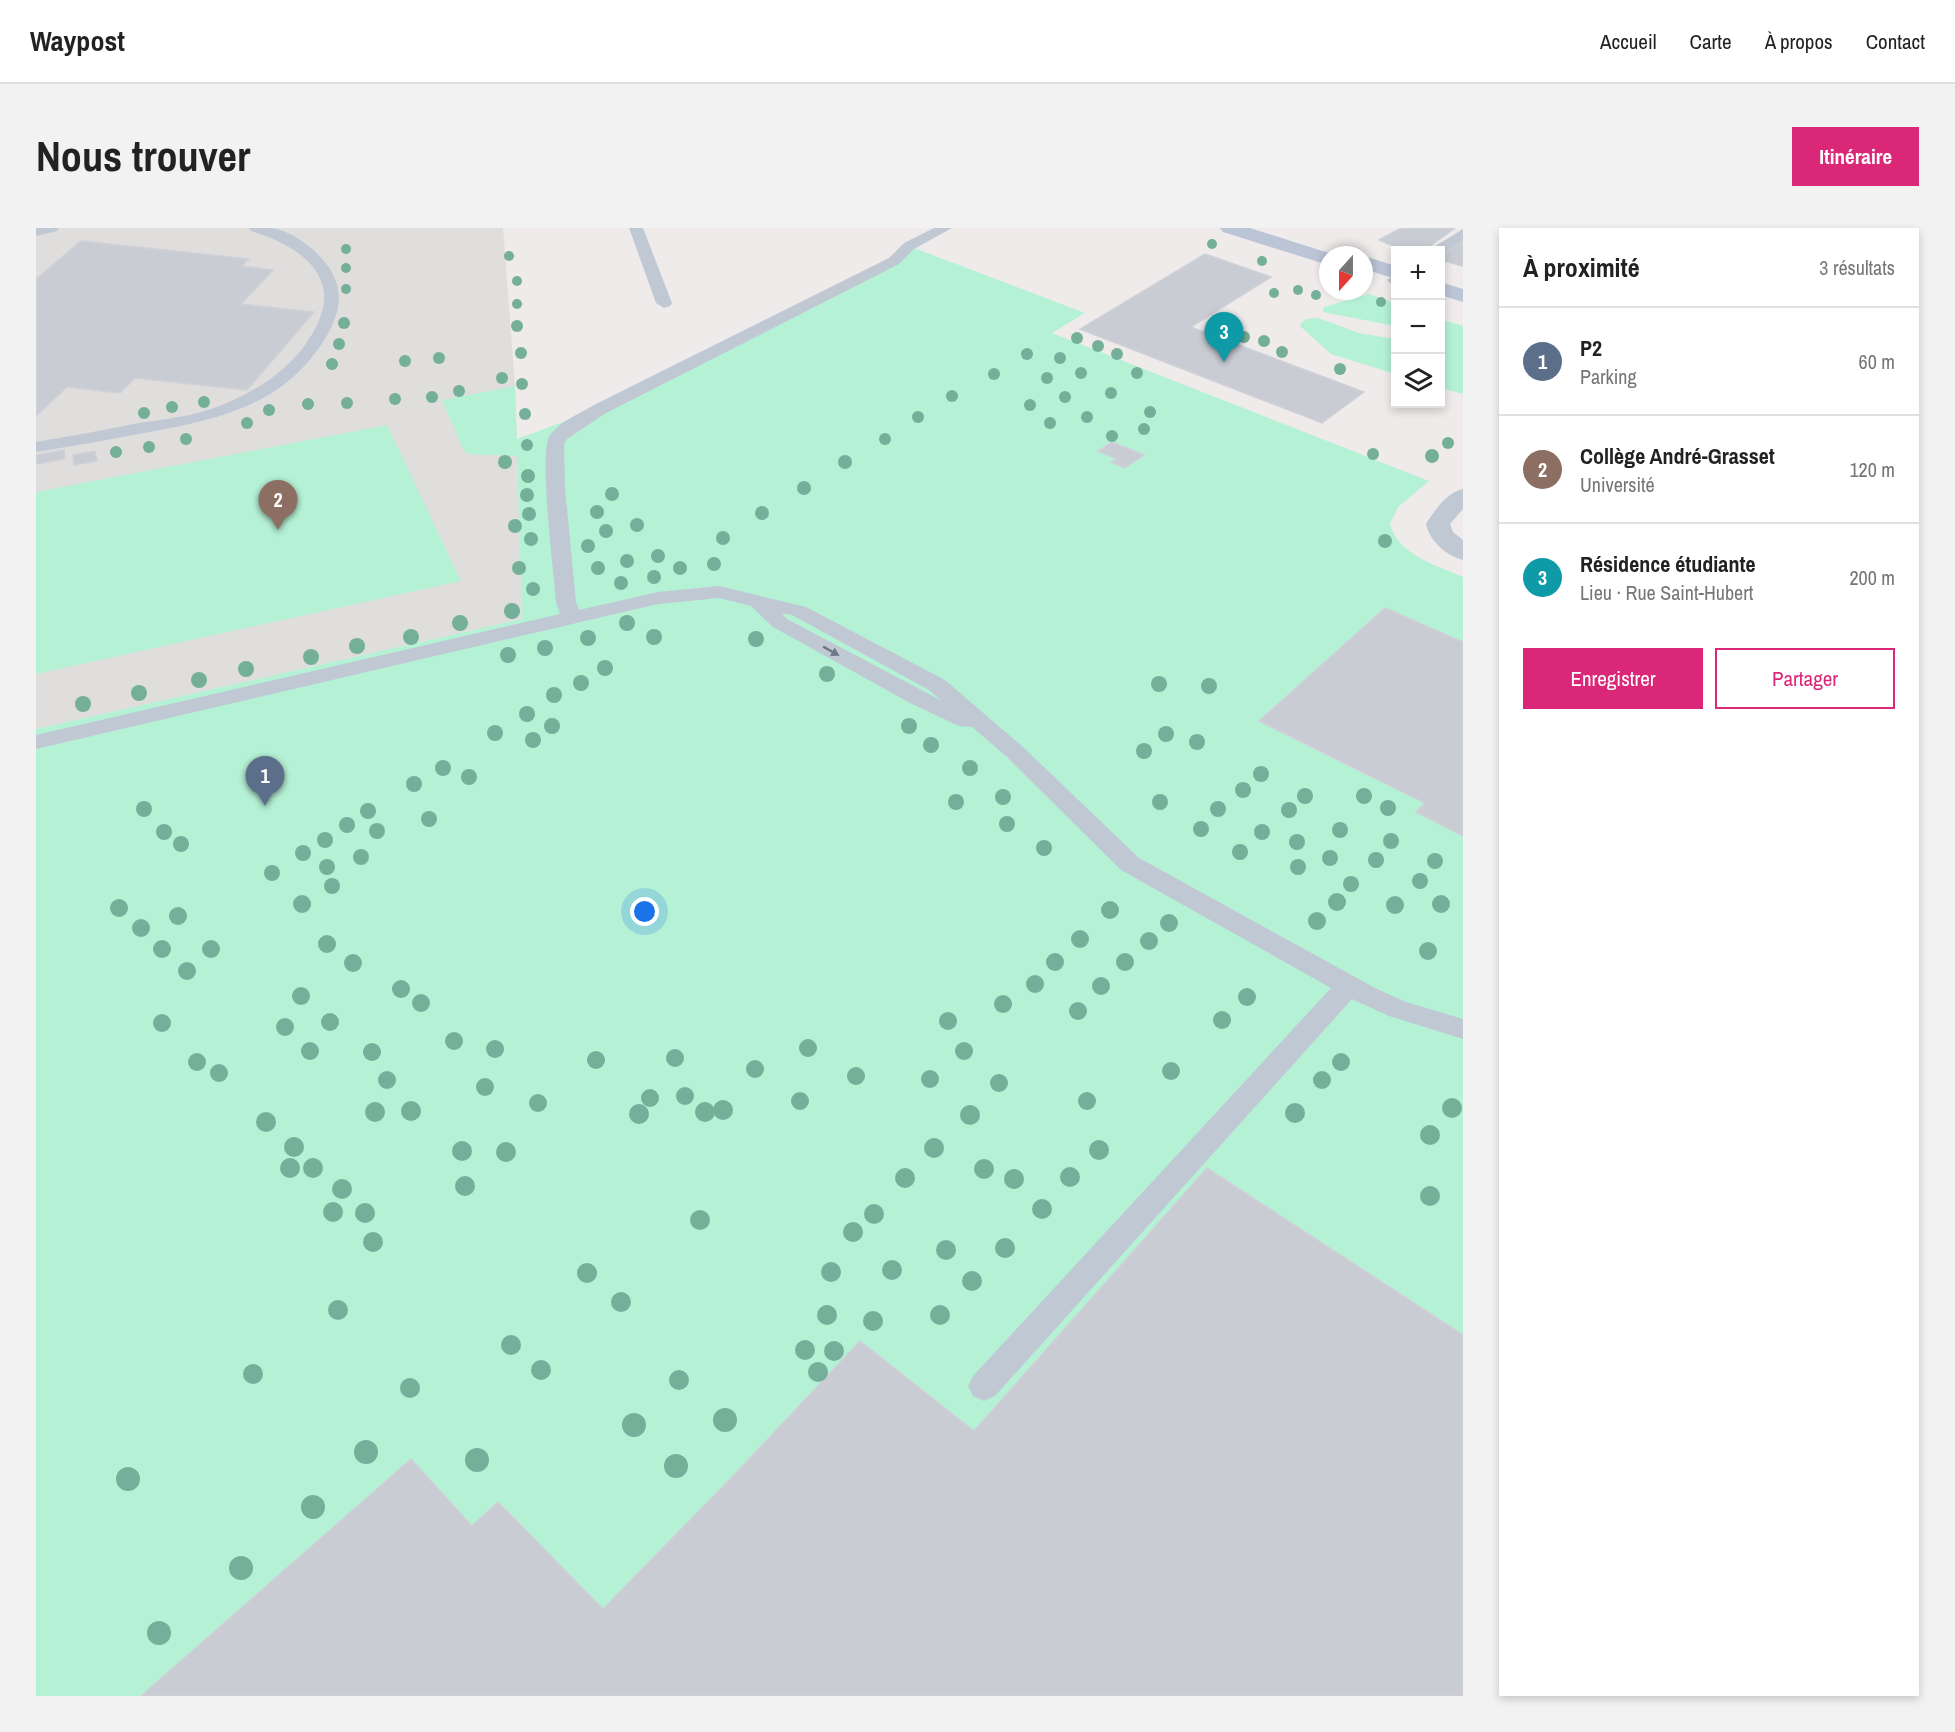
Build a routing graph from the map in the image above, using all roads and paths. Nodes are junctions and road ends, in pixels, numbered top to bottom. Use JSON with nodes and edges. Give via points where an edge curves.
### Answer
{"nodes":[{"id":1,"x":52,"y":228,"type":"edge"},
{"id":2,"x":256,"y":228,"type":"edge"},
{"id":3,"x":636,"y":228,"type":"edge"},
{"id":4,"x":945,"y":228,"type":"edge"},
{"id":5,"x":1230,"y":228,"type":"edge"},
{"id":6,"x":1269,"y":228,"type":"edge"},
{"id":7,"x":36,"y":232,"type":"edge"},
{"id":8,"x":1463,"y":232,"type":"edge"},
{"id":9,"x":1320,"y":246,"type":"edge"},
{"id":10,"x":1443,"y":246,"type":"edge"},
{"id":11,"x":1319,"y":256,"type":"edge"},
{"id":12,"x":1373,"y":267,"type":"edge"},
{"id":13,"x":1373,"y":272,"type":"edge"},
{"id":14,"x":1391,"y":276,"type":"edge"},
{"id":15,"x":1391,"y":277,"type":"edge"},
{"id":16,"x":1445,"y":290,"type":"edge"},
{"id":17,"x":1445,"y":296,"type":"edge"},
{"id":18,"x":1463,"y":296,"type":"edge"},
{"id":19,"x":1463,"y":301,"type":"edge"},
{"id":20,"x":664,"y":303,"type":"dead end"},
{"id":21,"x":36,"y":447,"type":"edge"},
{"id":22,"x":1463,"y":496,"type":"edge"},
{"id":23,"x":1463,"y":552,"type":"edge"},
{"id":24,"x":572,"y":618,"type":"junction"},
{"id":25,"x":36,"y":742,"type":"edge"},
{"id":26,"x":1348,"y":986,"type":"junction"},
{"id":27,"x":1463,"y":1029,"type":"edge"},
{"id":28,"x":984,"y":1386,"type":"dead end"}],
"edges":[{"from":1,"to":7,"type":"lane"},
{"from":2,"to":21,"type":"lane","via":[[282,237],[311,255],[332,289],[326,323],[304,356],[260,391],[225,410]]},
{"from":3,"to":20,"type":"lane"},
{"from":4,"to":24,"type":"lane","via":[[909,246],[894,261],[600,409],[559,436],[554,449],[556,488],[566,602]]},
{"from":5,"to":11,"type":"main road"},
{"from":6,"to":9,"type":"main road"},
{"from":8,"to":10,"type":"lane"},
{"from":12,"to":14,"type":"main road"},
{"from":13,"to":15,"type":"main road"},
{"from":16,"to":18,"type":"main road"},
{"from":17,"to":19,"type":"main road"},
{"from":22,"to":23,"type":"street","via":[[1438,524],[1441,536]]},
{"from":24,"to":25,"type":"lane"},
{"from":24,"to":26,"type":"lane","via":[[691,593],[719,592],[754,600],[780,623],[918,698],[994,733],[1130,864]]},
{"from":26,"to":27,"type":"lane","via":[[1398,1009]]},
{"from":26,"to":28,"type":"lane"}]}
